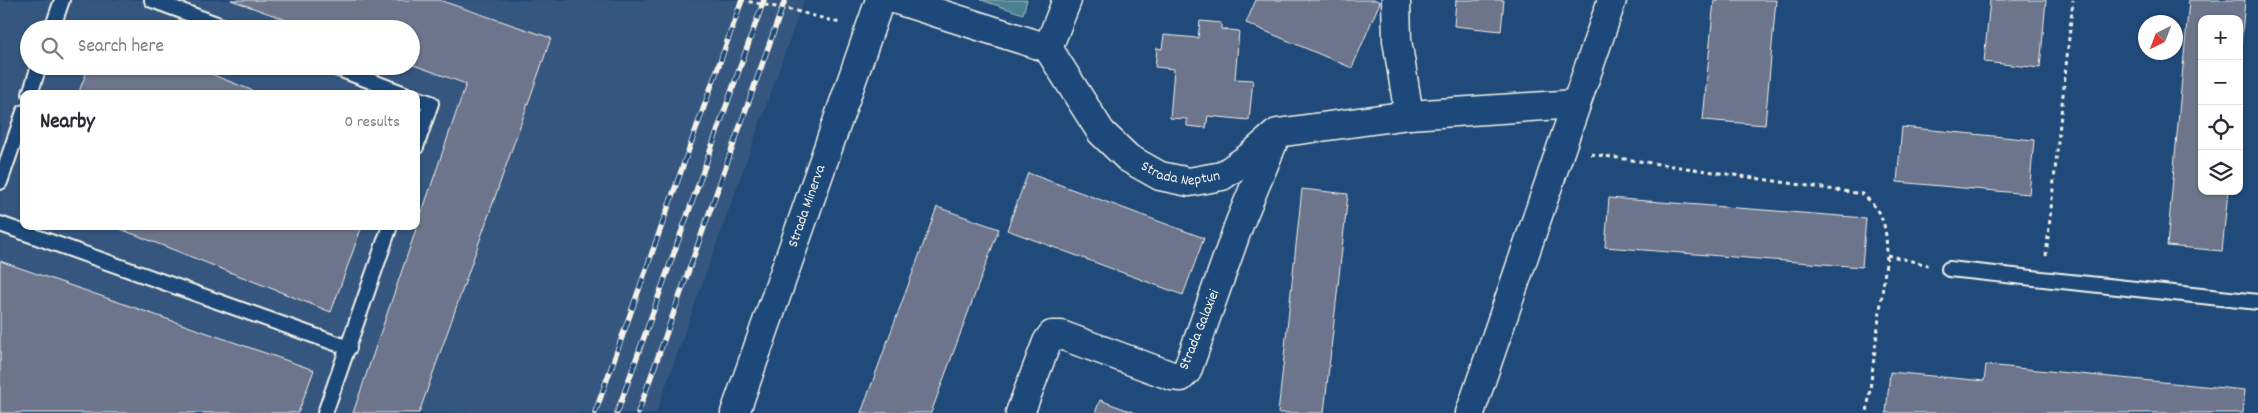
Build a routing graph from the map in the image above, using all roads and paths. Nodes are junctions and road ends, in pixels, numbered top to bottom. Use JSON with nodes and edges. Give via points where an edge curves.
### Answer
{"nodes":[{"id":1,"x":62,"y":0,"type":"edge"},
{"id":2,"x":152,"y":0,"type":"edge"},
{"id":3,"x":740,"y":0,"type":"edge"},
{"id":4,"x":880,"y":0,"type":"edge"},
{"id":5,"x":897,"y":0,"type":"edge"},
{"id":6,"x":1067,"y":0,"type":"edge"},
{"id":7,"x":1396,"y":0,"type":"edge"},
{"id":8,"x":1612,"y":0,"type":"edge"},
{"id":9,"x":2073,"y":0,"type":"edge"},
{"id":10,"x":55,"y":20,"type":"edge"},
{"id":11,"x":206,"y":20,"type":"edge"},
{"id":12,"x":869,"y":32,"type":"junction"},
{"id":13,"x":1048,"y":48,"type":"junction"},
{"id":14,"x":36,"y":75,"type":"edge"},
{"id":15,"x":355,"y":75,"type":"edge"},
{"id":16,"x":31,"y":90,"type":"edge"},
{"id":17,"x":394,"y":90,"type":"edge"},
{"id":18,"x":420,"y":100,"type":"edge"},
{"id":19,"x":1576,"y":104,"type":"junction"},
{"id":20,"x":1409,"y":115,"type":"junction"},
{"id":21,"x":20,"y":124,"type":"edge"},
{"id":22,"x":1277,"y":133,"type":"junction"},
{"id":23,"x":420,"y":136,"type":"edge"},
{"id":24,"x":1560,"y":150,"type":"junction"},
{"id":25,"x":0,"y":182,"type":"edge"},
{"id":26,"x":0,"y":224,"type":"edge"},
{"id":27,"x":389,"y":230,"type":"edge"},
{"id":28,"x":1887,"y":255,"type":"junction"},
{"id":29,"x":1949,"y":269,"type":"joint"},
{"id":30,"x":2043,"y":279,"type":"junction"},
{"id":31,"x":2258,"y":302,"type":"edge"},
{"id":32,"x":349,"y":348,"type":"junction"},
{"id":33,"x":326,"y":413,"type":"edge"},
{"id":34,"x":735,"y":413,"type":"edge"},
{"id":35,"x":1020,"y":413,"type":"edge"},
{"id":36,"x":1470,"y":413,"type":"edge"},
{"id":37,"x":1867,"y":413,"type":"edge"}],
"edges":[{"from":1,"to":10,"type":"lane"},
{"from":2,"to":11,"type":"lane"},
{"from":3,"to":12,"type":"path","via":[[796,11]]},
{"from":4,"to":12,"type":"street","name":"Strada Minerva"},
{"from":5,"to":13,"type":"street"},
{"from":6,"to":13,"type":"street"},
{"from":7,"to":20,"type":"street","via":[[1397,40]]},
{"from":8,"to":19,"type":"street"},
{"from":9,"to":30,"type":"path"},
{"from":12,"to":34,"type":"street","name":"Strada Minerva"},
{"from":13,"to":22,"type":"street","name":"Strada Neptun","via":[[1101,132],[1128,158],[1160,176],[1189,182],[1222,176]]},
{"from":14,"to":16,"type":"lane"},
{"from":15,"to":17,"type":"lane"},
{"from":18,"to":23,"type":"lane","via":[[431,104]]},
{"from":19,"to":20,"type":"street"},
{"from":19,"to":24,"type":"street"},
{"from":20,"to":22,"type":"street"},
{"from":21,"to":25,"type":"lane"},
{"from":22,"to":35,"type":"street","name":"Strada Galaxiei","via":[[1240,222],[1187,371],[1181,377],[1172,376],[1061,335],[1052,335]]},
{"from":24,"to":28,"type":"path","via":[[1863,194],[1878,209],[1886,230]]},
{"from":24,"to":36,"type":"street"},
{"from":26,"to":32,"type":"lane"},
{"from":27,"to":32,"type":"lane"},
{"from":28,"to":29,"type":"path"},
{"from":28,"to":37,"type":"path"},
{"from":29,"to":30,"type":"lane"},
{"from":30,"to":31,"type":"lane"},
{"from":32,"to":33,"type":"lane"}]}
